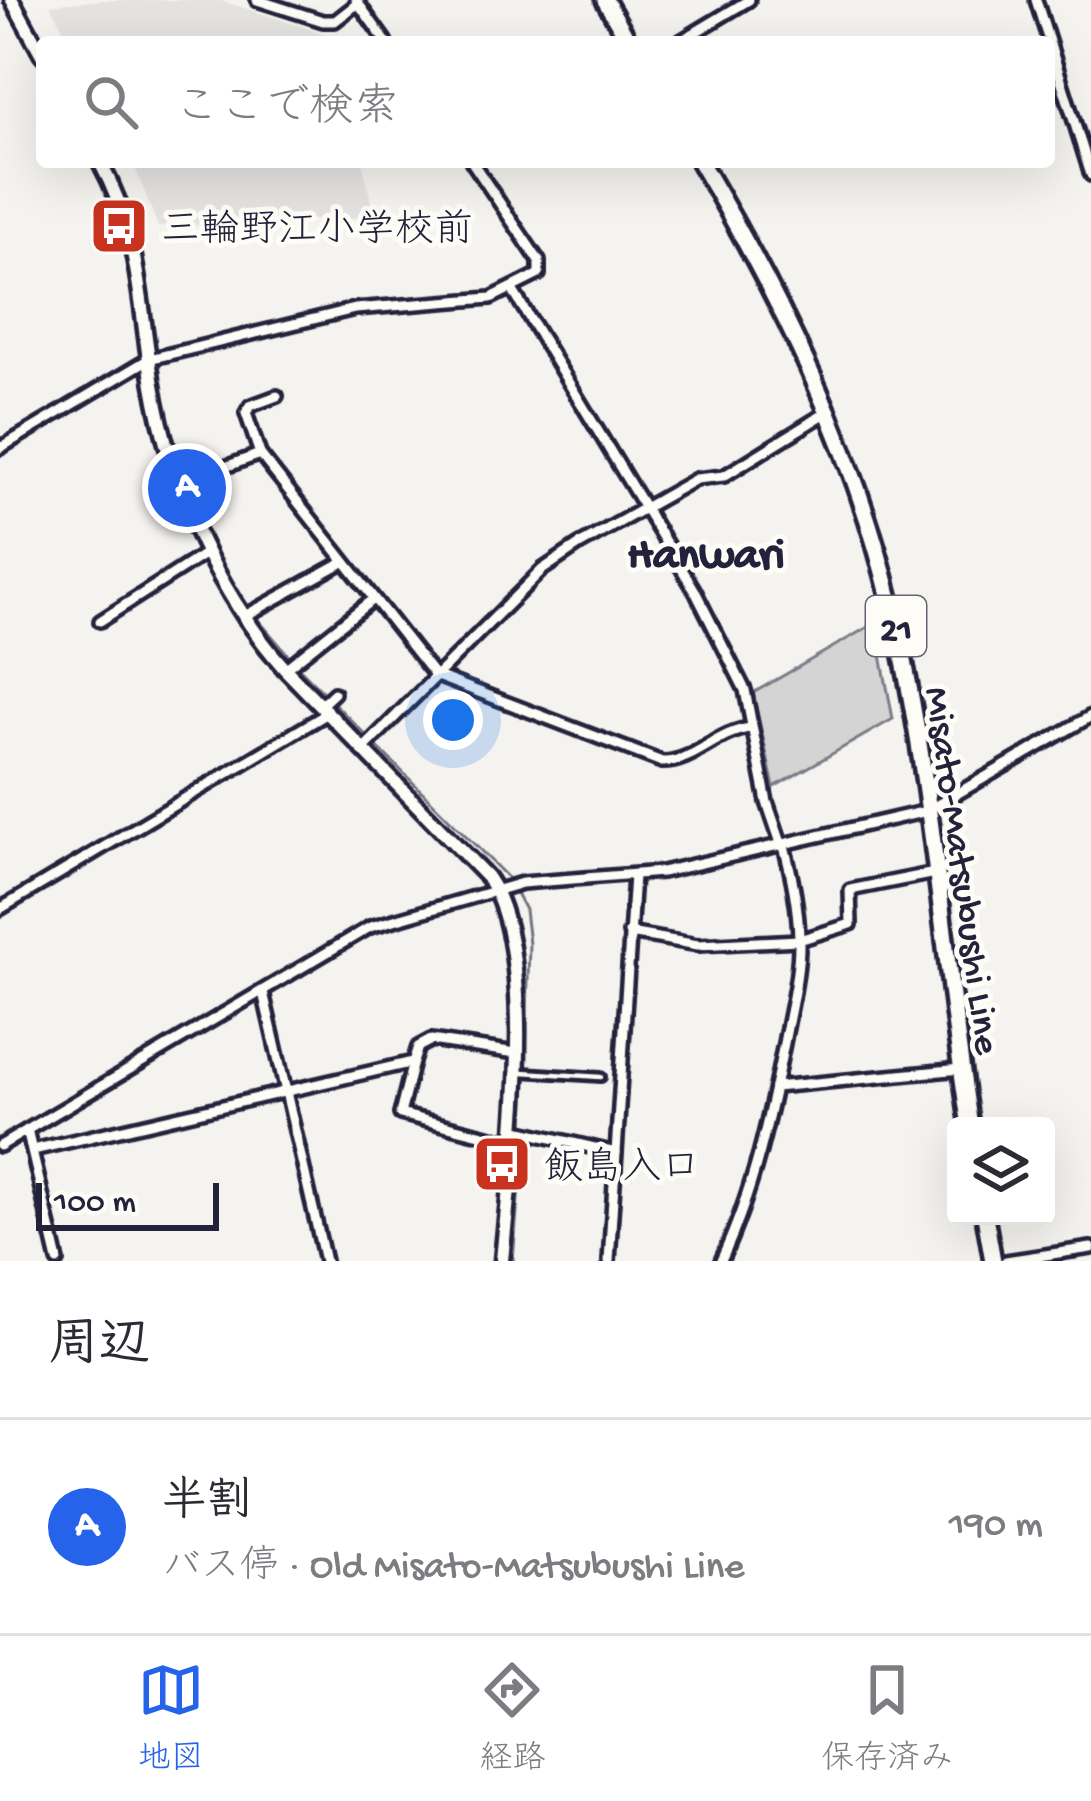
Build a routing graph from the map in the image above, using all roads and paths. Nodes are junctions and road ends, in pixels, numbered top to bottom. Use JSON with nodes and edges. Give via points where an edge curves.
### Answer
{"nodes":[{"id":1,"x":12,"y":0,"type":"edge"},
{"id":2,"x":257,"y":0,"type":"edge"},
{"id":3,"x":604,"y":0,"type":"edge"},
{"id":4,"x":749,"y":0,"type":"edge"},
{"id":5,"x":1036,"y":0,"type":"edge"},
{"id":6,"x":357,"y":1,"type":"edge"},
{"id":7,"x":382,"y":36,"type":"edge"},
{"id":8,"x":625,"y":36,"type":"edge"},
{"id":9,"x":689,"y":36,"type":"edge"},
{"id":10,"x":1047,"y":36,"type":"edge"},
{"id":11,"x":36,"y":44,"type":"edge"},
{"id":12,"x":1055,"y":60,"type":"edge"},
{"id":13,"x":103,"y":168,"type":"edge"},
{"id":14,"x":480,"y":168,"type":"edge"},
{"id":15,"x":703,"y":168,"type":"edge"},
{"id":16,"x":1091,"y":175,"type":"edge"},
{"id":17,"x":513,"y":291,"type":"junction"},
{"id":18,"x":157,"y":358,"type":"junction"},
{"id":19,"x":277,"y":396,"type":"dead end"},
{"id":20,"x":829,"y":411,"type":"junction"},
{"id":21,"x":0,"y":448,"type":"edge"},
{"id":22,"x":260,"y":454,"type":"junction"},
{"id":23,"x":188,"y":482,"type":"junction"},
{"id":24,"x":644,"y":508,"type":"junction"},
{"id":25,"x":206,"y":553,"type":"junction"},
{"id":26,"x":343,"y":562,"type":"junction"},
{"id":27,"x":374,"y":599,"type":"junction"},
{"id":28,"x":250,"y":613,"type":"junction"},
{"id":29,"x":100,"y":621,"type":"dead end"},
{"id":30,"x":291,"y":664,"type":"junction"},
{"id":31,"x":437,"y":676,"type":"junction"},
{"id":32,"x":327,"y":703,"type":"junction"},
{"id":33,"x":1091,"y":716,"type":"edge"},
{"id":34,"x":752,"y":728,"type":"junction"},
{"id":35,"x":371,"y":742,"type":"junction"},
{"id":36,"x":927,"y":811,"type":"junction"},
{"id":37,"x":783,"y":846,"type":"junction"},
{"id":38,"x":935,"y":873,"type":"junction"},
{"id":39,"x":634,"y":875,"type":"junction"},
{"id":40,"x":500,"y":888,"type":"junction"},
{"id":41,"x":0,"y":909,"type":"edge"},
{"id":42,"x":629,"y":933,"type":"junction"},
{"id":43,"x":799,"y":940,"type":"junction"},
{"id":44,"x":263,"y":992,"type":"junction"},
{"id":45,"x":516,"y":1053,"type":"junction"},
{"id":46,"x":413,"y":1061,"type":"junction"},
{"id":47,"x":961,"y":1069,"type":"junction"},
{"id":48,"x":519,"y":1072,"type":"junction"},
{"id":49,"x":601,"y":1077,"type":"dead end"},
{"id":50,"x":775,"y":1087,"type":"junction"},
{"id":51,"x":288,"y":1092,"type":"junction"},
{"id":52,"x":969,"y":1117,"type":"edge"},
{"id":53,"x":27,"y":1130,"type":"junction"},
{"id":54,"x":519,"y":1132,"type":"junction"},
{"id":55,"x":0,"y":1146,"type":"edge"},
{"id":56,"x":33,"y":1150,"type":"junction"},
{"id":57,"x":616,"y":1153,"type":"junction"},
{"id":58,"x":987,"y":1225,"type":"edge"},
{"id":59,"x":1091,"y":1248,"type":"edge"},
{"id":60,"x":58,"y":1261,"type":"edge"},
{"id":61,"x":325,"y":1261,"type":"edge"},
{"id":62,"x":502,"y":1261,"type":"edge"},
{"id":63,"x":609,"y":1261,"type":"edge"},
{"id":64,"x":721,"y":1261,"type":"edge"},
{"id":65,"x":993,"y":1261,"type":"edge"},
{"id":66,"x":1006,"y":1261,"type":"edge"}],
"edges":[{"from":1,"to":11,"type":"street"},
{"from":2,"to":6,"type":"street","via":[[323,21]]},
{"from":3,"to":8,"type":"main road"},
{"from":4,"to":9,"type":"street"},
{"from":5,"to":10,"type":"street"},
{"from":6,"to":7,"type":"street"},
{"from":12,"to":16,"type":"street"},
{"from":13,"to":18,"type":"street","via":[[135,253]]},
{"from":14,"to":17,"type":"street","via":[[539,261],[538,274]]},
{"from":15,"to":20,"type":"main road","name":"Misato-Matsubushi Line","number":"21","via":[[778,298]]},
{"from":17,"to":18,"type":"street","via":[[355,309]]},
{"from":17,"to":24,"type":"street"},
{"from":18,"to":21,"type":"street"},
{"from":18,"to":23,"type":"street"},
{"from":19,"to":22,"type":"street","via":[[246,413]]},
{"from":20,"to":24,"type":"street","via":[[724,476],[696,479]]},
{"from":20,"to":36,"type":"main road","name":"Misato-Matsubushi Line","number":"21","via":[[891,603]]},
{"from":22,"to":23,"type":"street"},
{"from":22,"to":26,"type":"street"},
{"from":23,"to":25,"type":"street"},
{"from":24,"to":31,"type":"street","via":[[542,570]]},
{"from":24,"to":34,"type":"street","via":[[745,690]]},
{"from":25,"to":28,"type":"street"},
{"from":25,"to":29,"type":"street"},
{"from":26,"to":27,"type":"street"},
{"from":26,"to":28,"type":"street"},
{"from":27,"to":30,"type":"street"},
{"from":27,"to":31,"type":"street"},
{"from":28,"to":30,"type":"street"},
{"from":30,"to":32,"type":"street"},
{"from":31,"to":34,"type":"street","via":[[662,762]]},
{"from":31,"to":35,"type":"street"},
{"from":32,"to":35,"type":"street"},
{"from":32,"to":41,"type":"street"},
{"from":33,"to":36,"type":"street"},
{"from":34,"to":37,"type":"street"},
{"from":35,"to":40,"type":"street"},
{"from":36,"to":37,"type":"street"},
{"from":36,"to":38,"type":"main road","name":"Misato-Matsubushi Line","number":"21"},
{"from":37,"to":39,"type":"street"},
{"from":37,"to":43,"type":"street"},
{"from":38,"to":43,"type":"street","via":[[850,890],[850,924]]},
{"from":38,"to":47,"type":"main road","name":"Misato-Matsubushi Line","number":"21"},
{"from":39,"to":40,"type":"street"},
{"from":39,"to":42,"type":"street"},
{"from":40,"to":44,"type":"street","via":[[370,927]]},
{"from":40,"to":45,"type":"street","via":[[515,949]]},
{"from":42,"to":43,"type":"street","via":[[698,945]]},
{"from":42,"to":57,"type":"street"},
{"from":43,"to":50,"type":"street"},
{"from":44,"to":51,"type":"street"},
{"from":44,"to":53,"type":"street"},
{"from":45,"to":46,"type":"street","via":[[431,1040]]},
{"from":45,"to":48,"type":"street"},
{"from":46,"to":51,"type":"street"},
{"from":46,"to":54,"type":"street","via":[[400,1114]]},
{"from":47,"to":50,"type":"street"},
{"from":47,"to":52,"type":"main road","name":"Misato-Matsubushi Line","number":"21"},
{"from":48,"to":49,"type":"lane"},
{"from":48,"to":54,"type":"street"},
{"from":50,"to":64,"type":"street"},
{"from":51,"to":56,"type":"street"},
{"from":51,"to":61,"type":"street"},
{"from":53,"to":55,"type":"street"},
{"from":53,"to":56,"type":"street"},
{"from":54,"to":57,"type":"street"},
{"from":54,"to":62,"type":"street"},
{"from":56,"to":60,"type":"street"},
{"from":57,"to":63,"type":"street"},
{"from":58,"to":65,"type":"main road"},
{"from":59,"to":66,"type":"street"}]}
